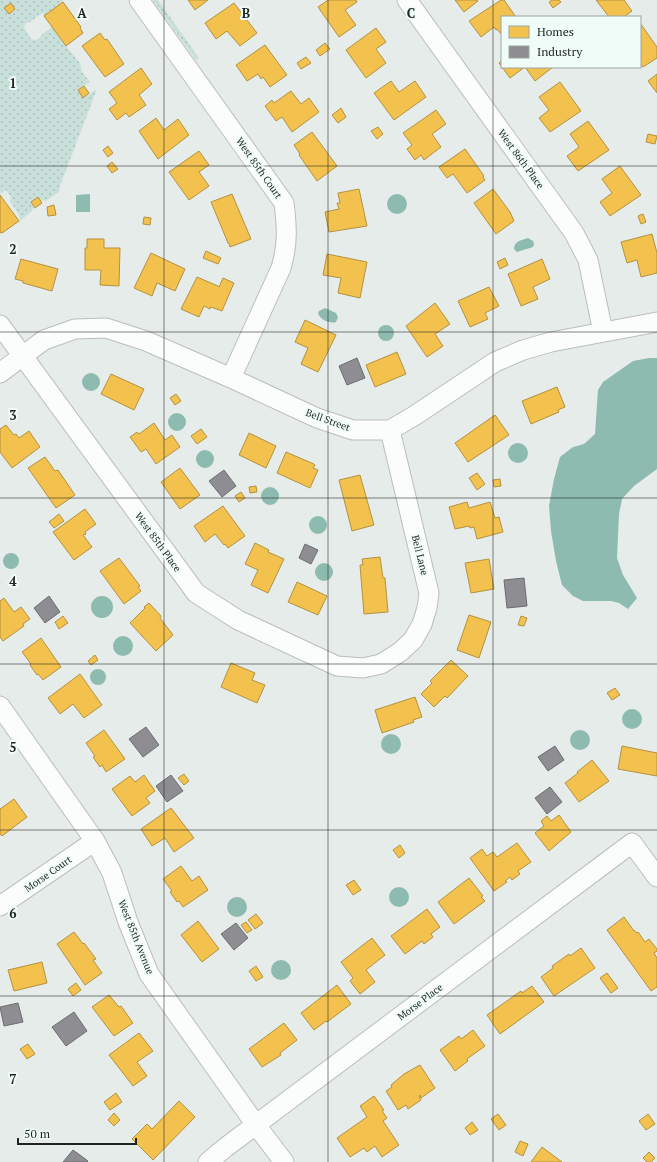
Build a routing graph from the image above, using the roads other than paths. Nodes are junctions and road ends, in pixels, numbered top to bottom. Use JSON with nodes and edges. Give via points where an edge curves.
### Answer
{"nodes":[{"id":1,"x":139,"y":0,"type":"edge"},
{"id":2,"x":407,"y":0,"type":"edge"},
{"id":3,"x":657,"y":322,"type":"edge"},
{"id":4,"x":0,"y":325,"type":"edge"},
{"id":5,"x":603,"y":332,"type":"junction"},
{"id":6,"x":22,"y":356,"type":"junction"},
{"id":7,"x":0,"y":373,"type":"edge"},
{"id":8,"x":231,"y":378,"type":"junction"},
{"id":9,"x":390,"y":430,"type":"junction"},
{"id":10,"x":381,"y":664,"type":"joint"},
{"id":11,"x":0,"y":706,"type":"edge"},
{"id":12,"x":95,"y":841,"type":"junction"},
{"id":13,"x":657,"y":877,"type":"edge"},
{"id":14,"x":0,"y":906,"type":"edge"},
{"id":15,"x":256,"y":1125,"type":"junction"},
{"id":16,"x":208,"y":1162,"type":"edge"},
{"id":17,"x":284,"y":1162,"type":"edge"}],
"edges":[{"from":1,"to":8,"type":"street","name":"West 85th Court","via":[[284,203],[288,228],[282,268]]},
{"from":2,"to":5,"type":"street","name":"West 86th Place","via":[[574,233],[588,260]]},
{"from":3,"to":5,"type":"street"},
{"from":4,"to":6,"type":"street","name":"West 85th Place"},
{"from":5,"to":9,"type":"street","via":[[522,350],[495,362]]},
{"from":6,"to":7,"type":"street","name":"Bell Street"},
{"from":6,"to":8,"type":"street","name":"Bell Street","via":[[44,340],[75,329],[106,328],[146,341]]},
{"from":6,"to":10,"type":"street","name":"West 85th Place","via":[[196,593],[238,620],[337,666],[363,668]]},
{"from":8,"to":9,"type":"street","name":"Bell Street","via":[[317,418],[353,430]]},
{"from":9,"to":10,"type":"street","name":"Bell Lane","via":[[429,593],[422,624],[414,640]]},
{"from":11,"to":12,"type":"street","name":"West 85th Avenue"},
{"from":12,"to":14,"type":"street","name":"Morse Court"},
{"from":12,"to":15,"type":"street","name":"West 85th Avenue","via":[[112,873],[128,922],[150,974]]},
{"from":13,"to":15,"type":"street","name":"Morse Place","via":[[632,843]]},
{"from":15,"to":16,"type":"street","name":"Morse Place"},
{"from":15,"to":17,"type":"street","name":"West 85th Avenue"}]}
